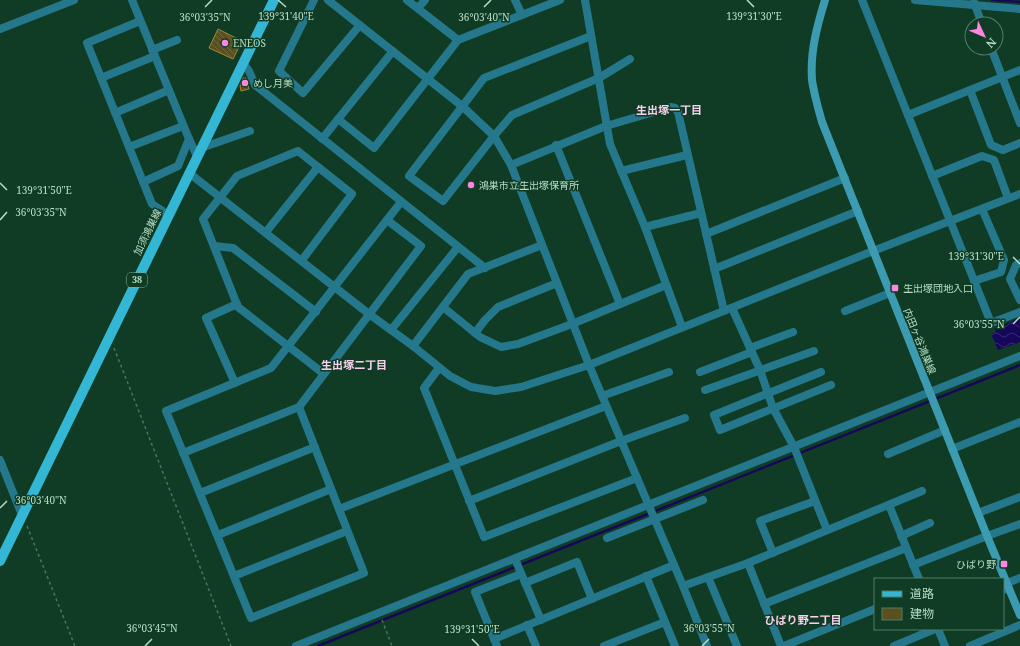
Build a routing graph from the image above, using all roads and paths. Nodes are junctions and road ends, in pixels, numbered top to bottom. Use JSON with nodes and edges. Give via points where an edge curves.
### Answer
{"nodes":[{"id":1,"x":74,"y":0,"type":"edge"},
{"id":2,"x":132,"y":0,"type":"edge"},
{"id":3,"x":274,"y":0,"type":"edge"},
{"id":4,"x":314,"y":0,"type":"edge"},
{"id":5,"x":328,"y":0,"type":"edge"},
{"id":6,"x":407,"y":0,"type":"edge"},
{"id":7,"x":425,"y":0,"type":"edge"},
{"id":8,"x":515,"y":0,"type":"edge"},
{"id":9,"x":560,"y":0,"type":"edge"},
{"id":10,"x":585,"y":0,"type":"edge"},
{"id":11,"x":825,"y":0,"type":"edge"},
{"id":12,"x":862,"y":0,"type":"edge"},
{"id":13,"x":916,"y":0,"type":"edge"},
{"id":14,"x":974,"y":3,"type":"edge"},
{"id":15,"x":418,"y":8,"type":"junction"},
{"id":16,"x":1020,"y":9,"type":"edge"},
{"id":17,"x":522,"y":15,"type":"junction"},
{"id":18,"x":979,"y":16,"type":"edge"},
{"id":19,"x":140,"y":21,"type":"junction"},
{"id":20,"x":360,"y":25,"type":"junction"},
{"id":21,"x":0,"y":28,"type":"edge"},
{"id":22,"x":591,"y":36,"type":"junction"},
{"id":23,"x":177,"y":40,"type":"dead end"},
{"id":24,"x":458,"y":40,"type":"junction"},
{"id":25,"x":392,"y":51,"type":"junction"},
{"id":26,"x":153,"y":53,"type":"junction"},
{"id":27,"x":994,"y":56,"type":"edge"},
{"id":28,"x":630,"y":59,"type":"dead end"},
{"id":29,"x":243,"y":63,"type":"junction"},
{"id":30,"x":1020,"y":70,"type":"edge"},
{"id":31,"x":101,"y":78,"type":"junction"},
{"id":32,"x":428,"y":78,"type":"junction"},
{"id":33,"x":599,"y":78,"type":"junction"},
{"id":34,"x":1002,"y":78,"type":"junction"},
{"id":35,"x":169,"y":90,"type":"junction"},
{"id":36,"x":970,"y":90,"type":"junction"},
{"id":37,"x":462,"y":106,"type":"junction"},
{"id":38,"x":115,"y":113,"type":"junction"},
{"id":39,"x":908,"y":115,"type":"junction"},
{"id":40,"x":338,"y":120,"type":"junction"},
{"id":41,"x":1020,"y":120,"type":"edge"},
{"id":42,"x":183,"y":126,"type":"junction"},
{"id":43,"x":606,"y":126,"type":"junction"},
{"id":44,"x":250,"y":131,"type":"dead end"},
{"id":45,"x":494,"y":136,"type":"junction"},
{"id":46,"x":189,"y":139,"type":"junction"},
{"id":47,"x":322,"y":139,"type":"junction"},
{"id":48,"x":1020,"y":143,"type":"edge"},
{"id":49,"x":556,"y":146,"type":"junction"},
{"id":50,"x":129,"y":147,"type":"junction"},
{"id":51,"x":199,"y":152,"type":"junction"},
{"id":52,"x":687,"y":155,"type":"junction"},
{"id":53,"x":511,"y":165,"type":"junction"},
{"id":54,"x":318,"y":167,"type":"junction"},
{"id":55,"x":621,"y":171,"type":"junction"},
{"id":56,"x":190,"y":173,"type":"junction"},
{"id":57,"x":932,"y":176,"type":"junction"},
{"id":58,"x":845,"y":178,"type":"junction"},
{"id":59,"x":143,"y":182,"type":"junction"},
{"id":60,"x":1020,"y":194,"type":"edge"},
{"id":61,"x":220,"y":197,"type":"junction"},
{"id":62,"x":1008,"y":198,"type":"junction"},
{"id":63,"x":401,"y":202,"type":"junction"},
{"id":64,"x":982,"y":209,"type":"junction"},
{"id":65,"x":858,"y":211,"type":"junction"},
{"id":66,"x":701,"y":213,"type":"junction"},
{"id":67,"x":169,"y":215,"type":"junction"},
{"id":68,"x":387,"y":220,"type":"junction"},
{"id":69,"x":950,"y":221,"type":"junction"},
{"id":70,"x":645,"y":227,"type":"junction"},
{"id":71,"x":266,"y":232,"type":"junction"},
{"id":72,"x":706,"y":234,"type":"junction"},
{"id":73,"x":542,"y":245,"type":"junction"},
{"id":74,"x":214,"y":246,"type":"junction"},
{"id":75,"x":458,"y":247,"type":"junction"},
{"id":76,"x":873,"y":251,"type":"junction"},
{"id":77,"x":302,"y":260,"type":"junction"},
{"id":78,"x":1020,"y":263,"type":"edge"},
{"id":79,"x":485,"y":268,"type":"junction"},
{"id":80,"x":714,"y":269,"type":"junction"},
{"id":81,"x":974,"y":281,"type":"junction"},
{"id":82,"x":557,"y":283,"type":"junction"},
{"id":83,"x":666,"y":284,"type":"junction"},
{"id":84,"x":336,"y":287,"type":"junction"},
{"id":85,"x":890,"y":293,"type":"junction"},
{"id":86,"x":1020,"y":300,"type":"edge"},
{"id":87,"x":237,"y":304,"type":"junction"},
{"id":88,"x":620,"y":304,"type":"junction"},
{"id":89,"x":442,"y":307,"type":"junction"},
{"id":90,"x":728,"y":310,"type":"junction"},
{"id":91,"x":845,"y":311,"type":"dead end"},
{"id":92,"x":316,"y":312,"type":"junction"},
{"id":93,"x":1020,"y":312,"type":"edge"},
{"id":94,"x":370,"y":314,"type":"junction"},
{"id":95,"x":572,"y":324,"type":"junction"},
{"id":96,"x":682,"y":327,"type":"junction"},
{"id":97,"x":392,"y":330,"type":"junction"},
{"id":98,"x":793,"y":332,"type":"dead end"},
{"id":99,"x":475,"y":333,"type":"junction"},
{"id":100,"x":107,"y":341,"type":"junction"},
{"id":101,"x":413,"y":346,"type":"junction"},
{"id":102,"x":288,"y":347,"type":"junction"},
{"id":103,"x":751,"y":350,"type":"junction"},
{"id":104,"x":814,"y":351,"type":"dead end"},
{"id":105,"x":1020,"y":356,"type":"edge"},
{"id":106,"x":589,"y":365,"type":"junction"},
{"id":107,"x":439,"y":368,"type":"junction"},
{"id":108,"x":760,"y":370,"type":"junction"},
{"id":109,"x":669,"y":372,"type":"dead end"},
{"id":110,"x":700,"y":372,"type":"dead end"},
{"id":111,"x":820,"y":372,"type":"dead end"},
{"id":112,"x":324,"y":374,"type":"junction"},
{"id":113,"x":235,"y":383,"type":"junction"},
{"id":114,"x":831,"y":385,"type":"dead end"},
{"id":115,"x":705,"y":390,"type":"dead end"},
{"id":116,"x":930,"y":392,"type":"junction"},
{"id":117,"x":767,"y":394,"type":"junction"},
{"id":118,"x":602,"y":396,"type":"junction"},
{"id":119,"x":606,"y":406,"type":"junction"},
{"id":120,"x":299,"y":407,"type":"junction"},
{"id":121,"x":773,"y":408,"type":"junction"},
{"id":122,"x":686,"y":418,"type":"dead end"},
{"id":123,"x":1020,"y":422,"type":"edge"},
{"id":124,"x":945,"y":430,"type":"junction"},
{"id":125,"x":621,"y":441,"type":"junction"},
{"id":126,"x":314,"y":447,"type":"junction"},
{"id":127,"x":794,"y":447,"type":"junction"},
{"id":128,"x":952,"y":449,"type":"junction"},
{"id":129,"x":183,"y":452,"type":"junction"},
{"id":130,"x":888,"y":454,"type":"dead end"},
{"id":131,"x":0,"y":460,"type":"edge"},
{"id":132,"x":454,"y":465,"type":"junction"},
{"id":133,"x":637,"y":478,"type":"junction"},
{"id":134,"x":331,"y":489,"type":"junction"},
{"id":135,"x":922,"y":491,"type":"dead end"},
{"id":136,"x":200,"y":493,"type":"junction"},
{"id":137,"x":1020,"y":497,"type":"edge"},
{"id":138,"x":703,"y":500,"type":"dead end"},
{"id":139,"x":469,"y":501,"type":"junction"},
{"id":140,"x":815,"y":501,"type":"junction"},
{"id":141,"x":649,"y":505,"type":"junction"},
{"id":142,"x":888,"y":505,"type":"junction"},
{"id":143,"x":339,"y":509,"type":"junction"},
{"id":144,"x":978,"y":513,"type":"junction"},
{"id":145,"x":22,"y":515,"type":"junction"},
{"id":146,"x":655,"y":519,"type":"junction"},
{"id":147,"x":930,"y":524,"type":"dead end"},
{"id":148,"x":1020,"y":524,"type":"edge"},
{"id":149,"x":827,"y":530,"type":"junction"},
{"id":150,"x":347,"y":531,"type":"junction"},
{"id":151,"x":218,"y":535,"type":"junction"},
{"id":152,"x":902,"y":536,"type":"junction"},
{"id":153,"x":987,"y":536,"type":"junction"},
{"id":154,"x":607,"y":538,"type":"dead end"},
{"id":155,"x":906,"y":548,"type":"junction"},
{"id":156,"x":773,"y":553,"type":"junction"},
{"id":157,"x":515,"y":559,"type":"junction"},
{"id":158,"x":0,"y":561,"type":"edge"},
{"id":159,"x":748,"y":564,"type":"junction"},
{"id":160,"x":674,"y":565,"type":"junction"},
{"id":161,"x":913,"y":566,"type":"junction"},
{"id":162,"x":521,"y":574,"type":"junction"},
{"id":163,"x":234,"y":576,"type":"junction"},
{"id":164,"x":646,"y":576,"type":"junction"},
{"id":165,"x":708,"y":577,"type":"junction"},
{"id":166,"x":919,"y":578,"type":"edge"},
{"id":167,"x":1003,"y":578,"type":"edge"},
{"id":168,"x":1020,"y":578,"type":"edge"},
{"id":169,"x":525,"y":583,"type":"junction"},
{"id":170,"x":683,"y":586,"type":"junction"},
{"id":171,"x":1006,"y":587,"type":"edge"},
{"id":172,"x":592,"y":598,"type":"junction"},
{"id":173,"x":764,"y":604,"type":"junction"},
{"id":174,"x":874,"y":609,"type":"edge"},
{"id":175,"x":380,"y":612,"type":"junction"},
{"id":176,"x":1020,"y":615,"type":"edge"},
{"id":177,"x":541,"y":620,"type":"junction"},
{"id":178,"x":665,"y":622,"type":"junction"},
{"id":179,"x":527,"y":625,"type":"junction"},
{"id":180,"x":1020,"y":625,"type":"edge"},
{"id":181,"x":933,"y":630,"type":"edge"},
{"id":182,"x":938,"y":630,"type":"edge"},
{"id":183,"x":495,"y":642,"type":"edge"},
{"id":184,"x":75,"y":646,"type":"edge"},
{"id":185,"x":231,"y":646,"type":"edge"},
{"id":186,"x":296,"y":646,"type":"edge"},
{"id":187,"x":392,"y":646,"type":"edge"},
{"id":188,"x":536,"y":646,"type":"edge"},
{"id":189,"x":604,"y":646,"type":"edge"},
{"id":190,"x":675,"y":646,"type":"edge"},
{"id":191,"x":706,"y":646,"type":"edge"},
{"id":192,"x":737,"y":646,"type":"edge"},
{"id":193,"x":783,"y":646,"type":"edge"},
{"id":194,"x":894,"y":646,"type":"edge"},
{"id":195,"x":945,"y":646,"type":"edge"},
{"id":196,"x":970,"y":646,"type":"edge"}],
"edges":[{"from":1,"to":21,"type":"street"},
{"from":2,"to":19,"type":"street"},
{"from":3,"to":29,"type":"main road","name":"加須鴻巣線","number":"38"},
{"from":4,"to":20,"type":"street","via":[[279,72],[304,93]]},
{"from":5,"to":20,"type":"street"},
{"from":6,"to":15,"type":"street"},
{"from":7,"to":15,"type":"street"},
{"from":8,"to":17,"type":"street"},
{"from":9,"to":17,"type":"street"},
{"from":10,"to":22,"type":"street"},
{"from":11,"to":58,"type":"main road","name":"内田ヶ谷鴻巣線","via":[[816,30],[812,80],[822,122]]},
{"from":12,"to":39,"type":"street"},
{"from":13,"to":14,"type":"street"},
{"from":14,"to":16,"type":"street"},
{"from":14,"to":18,"type":"street"},
{"from":15,"to":24,"type":"street"},
{"from":17,"to":24,"type":"street"},
{"from":19,"to":26,"type":"street"},
{"from":19,"to":31,"type":"street","via":[[87,43]]},
{"from":20,"to":25,"type":"street"},
{"from":22,"to":33,"type":"street"},
{"from":22,"to":37,"type":"street","via":[[484,78]]},
{"from":23,"to":26,"type":"street"},
{"from":24,"to":32,"type":"street"},
{"from":25,"to":32,"type":"street"},
{"from":25,"to":40,"type":"street"},
{"from":26,"to":31,"type":"street"},
{"from":26,"to":35,"type":"street"},
{"from":27,"to":34,"type":"street"},
{"from":28,"to":33,"type":"street"},
{"from":29,"to":47,"type":"street","via":[[255,85]]},
{"from":29,"to":51,"type":"main road","name":"加須鴻巣線","number":"38"},
{"from":30,"to":34,"type":"street"},
{"from":31,"to":38,"type":"street"},
{"from":32,"to":37,"type":"street"},
{"from":32,"to":40,"type":"street","via":[[374,148]]},
{"from":33,"to":43,"type":"street"},
{"from":33,"to":45,"type":"street","via":[[512,115]]},
{"from":34,"to":36,"type":"street"},
{"from":34,"to":41,"type":"street"},
{"from":35,"to":38,"type":"street"},
{"from":35,"to":42,"type":"street"},
{"from":36,"to":39,"type":"street"},
{"from":36,"to":48,"type":"street","via":[[991,145],[1003,150]]},
{"from":37,"to":45,"type":"street"},
{"from":37,"to":45,"type":"street","via":[[408,176],[443,201]]},
{"from":38,"to":50,"type":"street"},
{"from":39,"to":57,"type":"street"},
{"from":40,"to":47,"type":"street"},
{"from":42,"to":46,"type":"street"},
{"from":42,"to":50,"type":"street"},
{"from":43,"to":49,"type":"street"},
{"from":43,"to":52,"type":"street","via":[[675,108]]},
{"from":43,"to":55,"type":"street"},
{"from":44,"to":51,"type":"street"},
{"from":45,"to":53,"type":"street"},
{"from":46,"to":51,"type":"street"},
{"from":46,"to":59,"type":"street","via":[[178,166]]},
{"from":47,"to":63,"type":"street"},
{"from":49,"to":53,"type":"street"},
{"from":49,"to":88,"type":"street"},
{"from":50,"to":59,"type":"street"},
{"from":51,"to":56,"type":"main road","name":"加須鴻巣線","number":"38"},
{"from":52,"to":55,"type":"street"},
{"from":52,"to":66,"type":"street"},
{"from":53,"to":73,"type":"street"},
{"from":54,"to":61,"type":"street","via":[[298,151],[236,176]]},
{"from":54,"to":71,"type":"street"},
{"from":54,"to":77,"type":"street","via":[[352,194]]},
{"from":55,"to":70,"type":"street"},
{"from":56,"to":61,"type":"street"},
{"from":56,"to":67,"type":"main road","name":"加須鴻巣線","number":"38"},
{"from":57,"to":62,"type":"street","via":[[982,156],[994,160]]},
{"from":57,"to":69,"type":"street"},
{"from":58,"to":65,"type":"main road","name":"内田ヶ谷鴻巣線"},
{"from":58,"to":72,"type":"street"},
{"from":59,"to":67,"type":"street","via":[[152,204]]},
{"from":60,"to":62,"type":"street"},
{"from":61,"to":71,"type":"street"},
{"from":61,"to":74,"type":"street","via":[[203,219]]},
{"from":62,"to":64,"type":"street"},
{"from":63,"to":68,"type":"street"},
{"from":63,"to":75,"type":"street"},
{"from":64,"to":69,"type":"street"},
{"from":64,"to":81,"type":"street","via":[[1004,260],[1001,272]]},
{"from":65,"to":76,"type":"main road","name":"内田ヶ谷鴻巣線"},
{"from":65,"to":80,"type":"street"},
{"from":66,"to":70,"type":"street"},
{"from":66,"to":72,"type":"street"},
{"from":67,"to":100,"type":"main road","name":"加須鴻巣線","number":"38"},
{"from":68,"to":84,"type":"street"},
{"from":68,"to":94,"type":"street","via":[[421,246]]},
{"from":69,"to":76,"type":"street"},
{"from":69,"to":81,"type":"street"},
{"from":70,"to":83,"type":"street"},
{"from":71,"to":77,"type":"street"},
{"from":72,"to":80,"type":"street"},
{"from":73,"to":79,"type":"street"},
{"from":73,"to":82,"type":"street"},
{"from":74,"to":87,"type":"street"},
{"from":74,"to":92,"type":"street","via":[[234,248]]},
{"from":75,"to":79,"type":"street"},
{"from":75,"to":97,"type":"street"},
{"from":76,"to":85,"type":"main road","name":"内田ヶ谷鴻巣線"},
{"from":76,"to":90,"type":"street"},
{"from":77,"to":84,"type":"street"},
{"from":78,"to":86,"type":"street","via":[[1016,265],[1010,279]]},
{"from":79,"to":89,"type":"street","via":[[468,274]]},
{"from":80,"to":90,"type":"street"},
{"from":81,"to":93,"type":"street","via":[[991,323]]},
{"from":82,"to":95,"type":"street"},
{"from":82,"to":99,"type":"street","via":[[498,307]]},
{"from":83,"to":88,"type":"street"},
{"from":83,"to":96,"type":"street"},
{"from":84,"to":92,"type":"street"},
{"from":84,"to":94,"type":"street"},
{"from":85,"to":91,"type":"street"},
{"from":85,"to":116,"type":"main road","name":"内田ヶ谷鴻巣線"},
{"from":87,"to":102,"type":"street"},
{"from":87,"to":113,"type":"street","via":[[206,318]]},
{"from":88,"to":95,"type":"street"},
{"from":89,"to":99,"type":"street"},
{"from":89,"to":101,"type":"street"},
{"from":90,"to":96,"type":"street"},
{"from":90,"to":103,"type":"street"},
{"from":92,"to":102,"type":"street"},
{"from":94,"to":97,"type":"street"},
{"from":94,"to":112,"type":"street"},
{"from":95,"to":99,"type":"street","via":[[518,344],[501,347]]},
{"from":95,"to":106,"type":"street"},
{"from":96,"to":106,"type":"street"},
{"from":97,"to":101,"type":"street"},
{"from":98,"to":103,"type":"street"},
{"from":100,"to":145,"type":"main road","name":"加須鴻巣線","number":"38"},
{"from":100,"to":185,"type":"path","via":[[113,346]]},
{"from":101,"to":107,"type":"street"},
{"from":102,"to":112,"type":"street"},
{"from":102,"to":113,"type":"street","via":[[271,368]]},
{"from":103,"to":108,"type":"street"},
{"from":103,"to":110,"type":"street"},
{"from":104,"to":108,"type":"street"},
{"from":105,"to":116,"type":"street"},
{"from":106,"to":107,"type":"street","via":[[521,387],[495,390],[471,387]]},
{"from":106,"to":118,"type":"street"},
{"from":107,"to":132,"type":"street","via":[[424,388]]},
{"from":108,"to":115,"type":"street"},
{"from":108,"to":117,"type":"street"},
{"from":109,"to":118,"type":"street"},
{"from":111,"to":117,"type":"street"},
{"from":112,"to":120,"type":"street"},
{"from":113,"to":129,"type":"street","via":[[166,411]]},
{"from":114,"to":121,"type":"street"},
{"from":116,"to":124,"type":"main road","name":"内田ヶ谷鴻巣線"},
{"from":116,"to":127,"type":"street"},
{"from":117,"to":121,"type":"street"},
{"from":117,"to":121,"type":"street","via":[[714,415],[720,430]]},
{"from":118,"to":119,"type":"street"},
{"from":119,"to":125,"type":"street"},
{"from":119,"to":132,"type":"street"},
{"from":120,"to":126,"type":"street"},
{"from":120,"to":129,"type":"street"},
{"from":121,"to":127,"type":"street"},
{"from":122,"to":125,"type":"street"},
{"from":123,"to":128,"type":"street"},
{"from":124,"to":128,"type":"main road","name":"内田ヶ谷鴻巣線"},
{"from":124,"to":130,"type":"street"},
{"from":125,"to":133,"type":"street"},
{"from":125,"to":139,"type":"street"},
{"from":126,"to":134,"type":"street"},
{"from":126,"to":136,"type":"street"},
{"from":127,"to":140,"type":"street"},
{"from":127,"to":141,"type":"street"},
{"from":128,"to":144,"type":"main road","name":"内田ヶ谷鴻巣線"},
{"from":129,"to":136,"type":"street"},
{"from":131,"to":145,"type":"street"},
{"from":132,"to":139,"type":"street"},
{"from":132,"to":143,"type":"street"},
{"from":133,"to":139,"type":"street","via":[[484,537]]},
{"from":133,"to":141,"type":"street"},
{"from":134,"to":143,"type":"street"},
{"from":134,"to":151,"type":"street"},
{"from":135,"to":142,"type":"street"},
{"from":136,"to":151,"type":"street"},
{"from":137,"to":144,"type":"street"},
{"from":138,"to":146,"type":"street"},
{"from":140,"to":149,"type":"street"},
{"from":140,"to":156,"type":"street","via":[[760,521]]},
{"from":141,"to":146,"type":"street"},
{"from":141,"to":157,"type":"street"},
{"from":142,"to":149,"type":"street"},
{"from":142,"to":152,"type":"street"},
{"from":143,"to":150,"type":"street"},
{"from":144,"to":153,"type":"main road","name":"内田ヶ谷鴻巣線"},
{"from":145,"to":158,"type":"main road","name":"加須鴻巣線","number":"38"},
{"from":145,"to":184,"type":"path"},
{"from":146,"to":154,"type":"street"},
{"from":146,"to":160,"type":"street"},
{"from":147,"to":152,"type":"street"},
{"from":148,"to":153,"type":"street"},
{"from":149,"to":156,"type":"street"},
{"from":150,"to":163,"type":"street"},
{"from":150,"to":163,"type":"street","via":[[364,573],[251,618]]},
{"from":151,"to":163,"type":"street"},
{"from":152,"to":155,"type":"street"},
{"from":153,"to":161,"type":"street"},
{"from":153,"to":167,"type":"main road","name":"内田ヶ谷鴻巣線"},
{"from":155,"to":161,"type":"street"},
{"from":155,"to":173,"type":"street"},
{"from":156,"to":159,"type":"street"},
{"from":157,"to":162,"type":"street"},
{"from":157,"to":175,"type":"street"},
{"from":159,"to":165,"type":"street"},
{"from":159,"to":173,"type":"street"},
{"from":160,"to":164,"type":"street"},
{"from":160,"to":170,"type":"street"},
{"from":161,"to":166,"type":"street"},
{"from":162,"to":169,"type":"street"},
{"from":162,"to":183,"type":"street","via":[[475,592]]},
{"from":164,"to":172,"type":"street"},
{"from":164,"to":178,"type":"street"},
{"from":165,"to":170,"type":"street"},
{"from":165,"to":192,"type":"street"},
{"from":168,"to":171,"type":"street"},
{"from":169,"to":172,"type":"street","via":[[576,562]]},
{"from":169,"to":177,"type":"street"},
{"from":170,"to":191,"type":"street"},
{"from":171,"to":176,"type":"main road","name":"内田ヶ谷鴻巣線"},
{"from":172,"to":177,"type":"street"},
{"from":173,"to":193,"type":"street"},
{"from":174,"to":193,"type":"street"},
{"from":175,"to":186,"type":"street"},
{"from":175,"to":187,"type":"path"},
{"from":177,"to":179,"type":"street"},
{"from":178,"to":189,"type":"street"},
{"from":178,"to":190,"type":"street"},
{"from":179,"to":183,"type":"street"},
{"from":179,"to":188,"type":"street"},
{"from":180,"to":196,"type":"street"},
{"from":181,"to":194,"type":"street"},
{"from":182,"to":195,"type":"street"}]}
